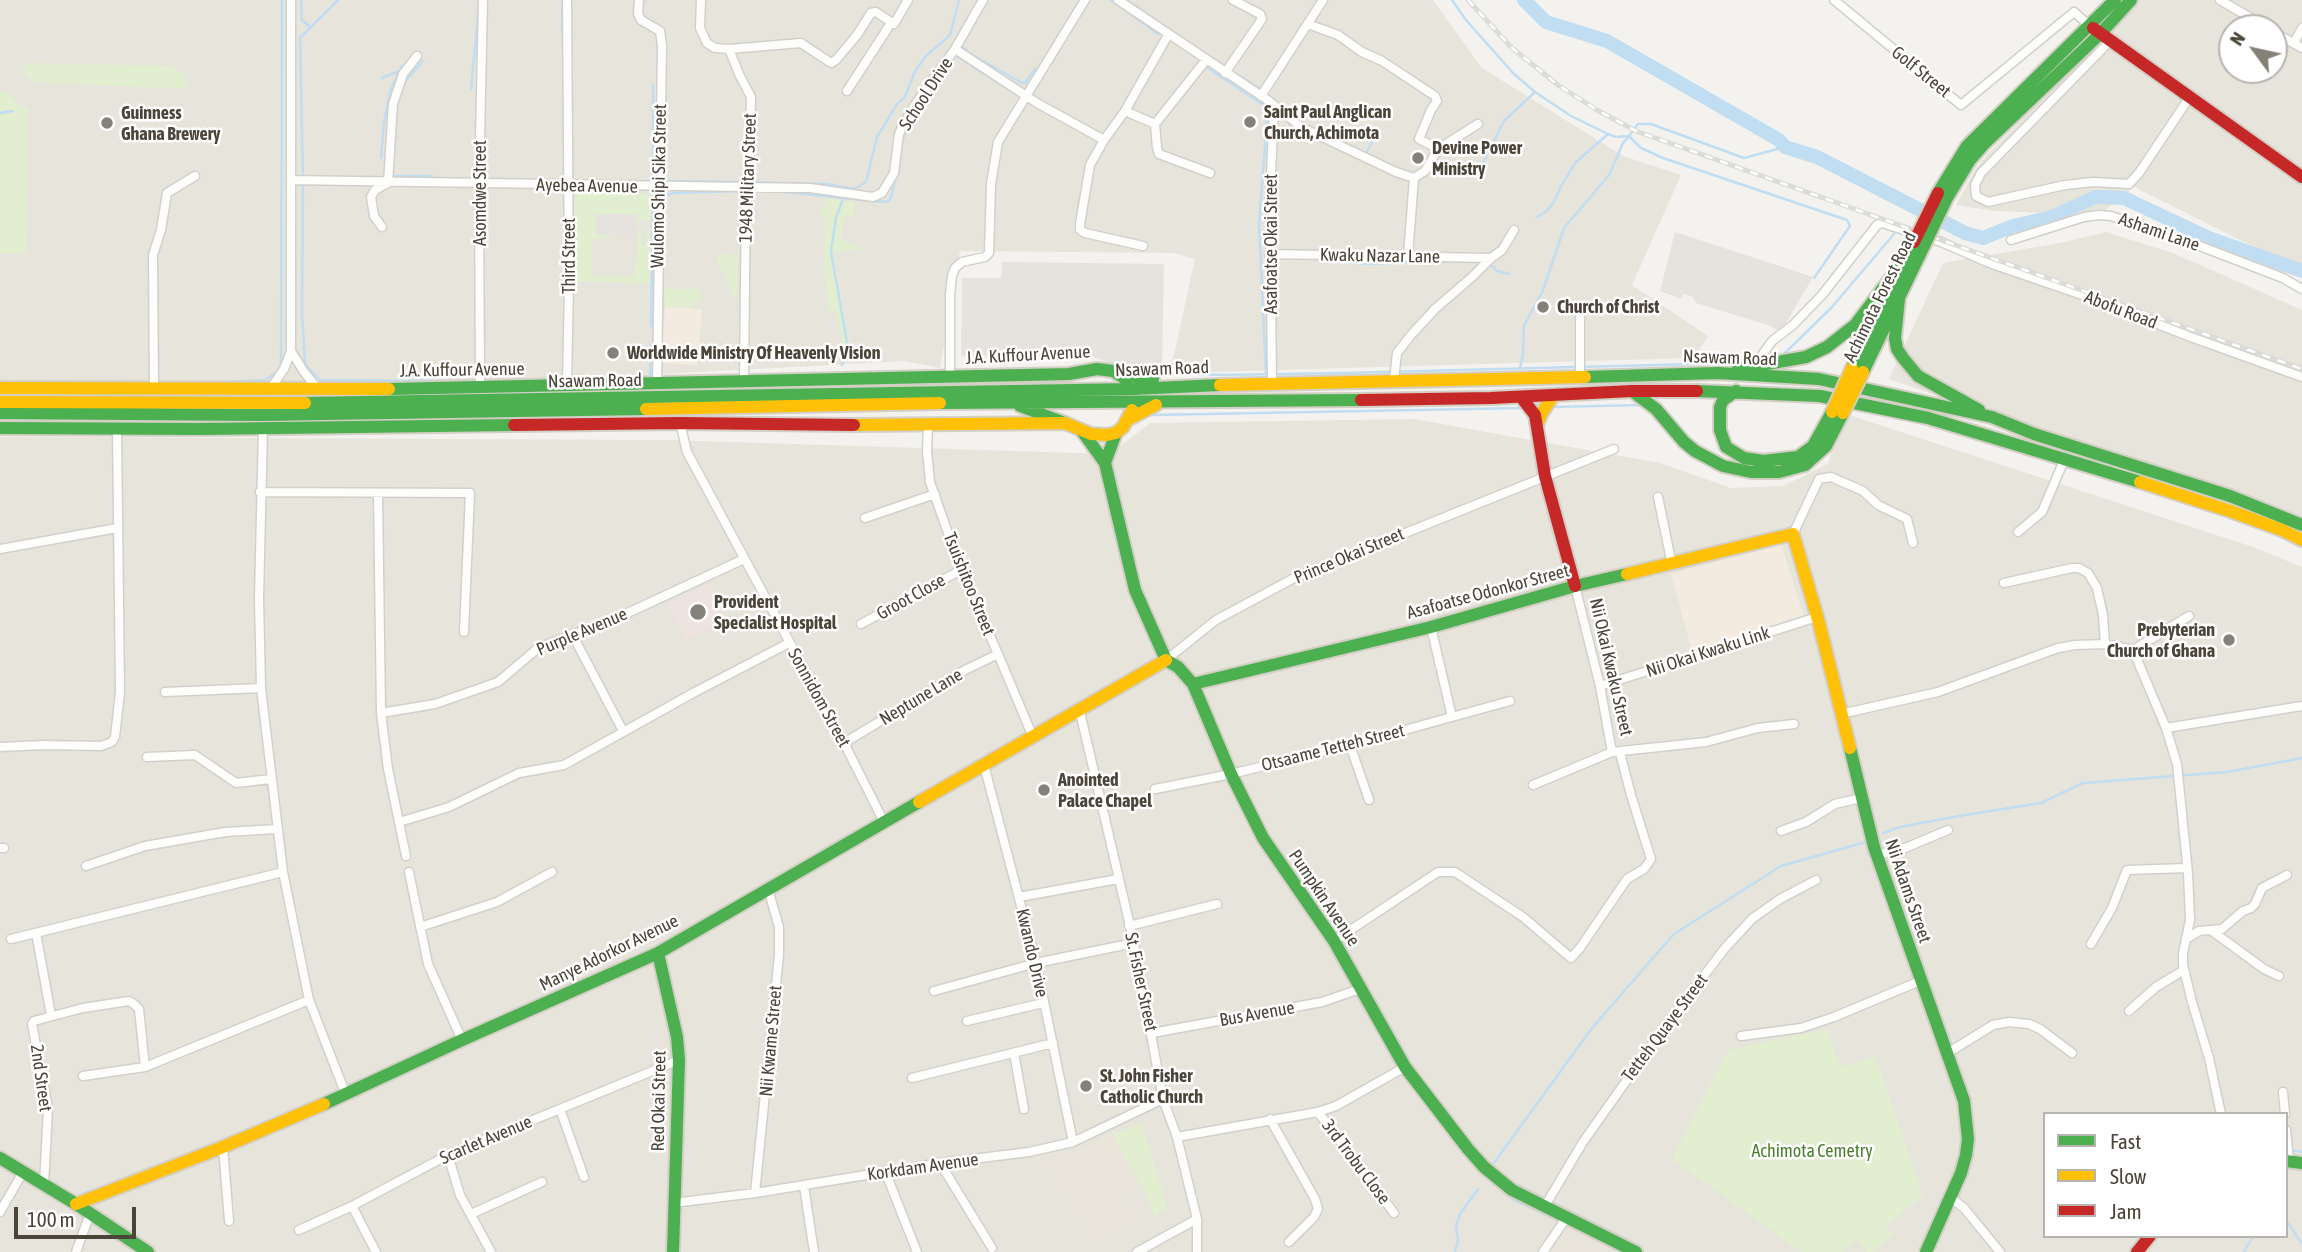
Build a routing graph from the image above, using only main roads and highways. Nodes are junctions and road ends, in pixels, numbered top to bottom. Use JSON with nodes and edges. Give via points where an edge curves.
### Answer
{"nodes":[{"id":1,"x":2115,"y":0,"type":"edge"},
{"id":2,"x":2131,"y":0,"type":"edge"},
{"id":3,"x":2100,"y":34,"type":"junction"},
{"id":4,"x":2302,"y":177,"type":"edge"},
{"id":5,"x":1919,"y":244,"type":"junction"},
{"id":6,"x":1908,"y":255,"type":"junction"},
{"id":7,"x":1899,"y":299,"type":"junction"},
{"id":8,"x":1857,"y":370,"type":"junction"},
{"id":9,"x":1717,"y":373,"type":"junction"},
{"id":10,"x":1121,"y":375,"type":"junction"},
{"id":11,"x":1217,"y":384,"type":"junction"},
{"id":12,"x":0,"y":388,"type":"edge"},
{"id":13,"x":1133,"y":389,"type":"junction"},
{"id":14,"x":1632,"y":391,"type":"junction"},
{"id":15,"x":1736,"y":391,"type":"junction"},
{"id":16,"x":1553,"y":396,"type":"junction"},
{"id":17,"x":1521,"y":397,"type":"junction"},
{"id":18,"x":0,"y":402,"type":"edge"},
{"id":19,"x":1002,"y":402,"type":"junction"},
{"id":20,"x":1134,"y":402,"type":"junction"},
{"id":21,"x":1161,"y":403,"type":"junction"},
{"id":22,"x":0,"y":413,"type":"edge"},
{"id":23,"x":1837,"y":413,"type":"junction"},
{"id":24,"x":1992,"y":417,"type":"junction"},
{"id":25,"x":1129,"y":419,"type":"junction"},
{"id":26,"x":1065,"y":424,"type":"junction"},
{"id":27,"x":1537,"y":426,"type":"junction"},
{"id":28,"x":0,"y":428,"type":"edge"},
{"id":29,"x":1082,"y":431,"type":"junction"},
{"id":30,"x":1116,"y":433,"type":"junction"},
{"id":31,"x":1105,"y":463,"type":"junction"},
{"id":32,"x":2302,"y":525,"type":"edge"},
{"id":33,"x":1793,"y":534,"type":"joint"},
{"id":34,"x":2302,"y":540,"type":"edge"},
{"id":35,"x":1575,"y":586,"type":"junction"},
{"id":36,"x":1166,"y":660,"type":"junction"},
{"id":37,"x":1193,"y":684,"type":"junction"},
{"id":38,"x":658,"y":953,"type":"junction"},
{"id":39,"x":0,"y":1158,"type":"edge"},
{"id":40,"x":76,"y":1204,"type":"junction"},
{"id":41,"x":2148,"y":1238,"type":"edge"},
{"id":42,"x":148,"y":1252,"type":"edge"},
{"id":43,"x":673,"y":1252,"type":"edge"},
{"id":44,"x":1636,"y":1252,"type":"edge"},
{"id":45,"x":1926,"y":1252,"type":"edge"},
{"id":46,"x":2137,"y":1252,"type":"edge"}],
"edges":[{"from":1,"to":3,"type":"main road","name":"Achimota Forest Road"},
{"from":2,"to":3,"type":"main road","name":"Achimota Forest Road"},
{"from":3,"to":4,"type":"main road"},
{"from":3,"to":5,"type":"main road","name":"Achimota Forest Road","bridge":true,"via":[[1970,160],[1942,196]]},
{"from":5,"to":6,"type":"main road","name":"Achimota Forest Road"},
{"from":5,"to":7,"type":"main road","name":"Achimota Forest Road"},
{"from":6,"to":8,"type":"main road","name":"Achimota Forest Road"},
{"from":6,"to":9,"type":"main road","via":[[1855,325],[1827,347],[1806,357]]},
{"from":7,"to":8,"type":"main road","name":"Achimota Forest Road"},
{"from":7,"to":24,"type":"main road","via":[[1895,338],[1903,358],[1918,376]]},
{"from":8,"to":23,"type":"main road","name":"Achimota Forest Road","bridge":true},
{"from":9,"to":11,"type":"main road","name":"Nsawam Road"},
{"from":9,"to":24,"type":"main road","name":"Nsawam Road","via":[[1819,379]]},
{"from":10,"to":11,"type":"main road","name":"J.A. Kuffour Avenue"},
{"from":10,"to":12,"type":"main road","name":"J.A. Kuffour Avenue","via":[[1097,369],[1069,374],[567,385]]},
{"from":10,"to":13,"type":"main road"},
{"from":11,"to":13,"type":"main road","name":"Nsawam Road"},
{"from":13,"to":18,"type":"main road","name":"Nsawam Road","via":[[301,403]]},
{"from":13,"to":20,"type":"main road"},
{"from":14,"to":15,"type":"main road","name":"Nsawam Road"},
{"from":14,"to":16,"type":"main road","name":"Nsawam Road"},
{"from":14,"to":23,"type":"main road","name":"Achimota Forest Road","via":[[1656,409],[1695,451],[1723,466],[1751,472],[1779,472],[1805,465],[1826,446]]},
{"from":15,"to":23,"type":"main road","name":"Achimota Forest Road","via":[[1720,407],[1720,430],[1726,447],[1744,458],[1798,457],[1813,446]]},
{"from":15,"to":34,"type":"main road","name":"Nsawam Road","via":[[1820,396],[1940,421],[2230,510]]},
{"from":16,"to":17,"type":"main road","name":"Nsawam Road"},
{"from":16,"to":27,"type":"main road"},
{"from":17,"to":21,"type":"main road","name":"Nsawam Road"},
{"from":17,"to":27,"type":"main road","name":"Nii Okai Kwaku Street","via":[[1532,409]]},
{"from":19,"to":20,"type":"main road","name":"Nsawam Road"},
{"from":19,"to":22,"type":"main road","name":"Nsawam Road","via":[[417,414]]},
{"from":19,"to":26,"type":"main road"},
{"from":20,"to":21,"type":"main road","name":"Nsawam Road"},
{"from":20,"to":25,"type":"main road"},
{"from":21,"to":25,"type":"main road"},
{"from":24,"to":32,"type":"main road","name":"Nsawam Road","via":[[2230,496]]},
{"from":25,"to":30,"type":"main road"},
{"from":26,"to":28,"type":"main road"},
{"from":26,"to":29,"type":"main road"},
{"from":27,"to":35,"type":"main road","name":"Nii Okai Kwaku Street","via":[[1545,475]]},
{"from":29,"to":30,"type":"main road"},
{"from":29,"to":31,"type":"main road"},
{"from":30,"to":31,"type":"main road"},
{"from":31,"to":36,"type":"main road","via":[[1135,590]]},
{"from":33,"to":35,"type":"main road","name":"Asafoatse Odonkor Street"},
{"from":33,"to":45,"type":"main road","name":"Nii Adams Street","via":[[1877,855],[1964,1101],[1968,1139],[1961,1173]]},
{"from":35,"to":37,"type":"main road","name":"Asafoatse Odonkor Street","via":[[1431,627]]},
{"from":36,"to":37,"type":"main road","name":"Pumpkin Avenue"},
{"from":36,"to":38,"type":"main road","name":"Manye Adorkor Avenue"},
{"from":37,"to":44,"type":"main road","name":"Pumpkin Avenue","via":[[1263,838],[1334,941],[1405,1067],[1468,1149],[1511,1190]]},
{"from":38,"to":40,"type":"main road","name":"Manye Adorkor Avenue","via":[[346,1095]]},
{"from":38,"to":43,"type":"main road","name":"Red Okai Street","via":[[679,1060]]},
{"from":39,"to":40,"type":"main road"},
{"from":40,"to":42,"type":"main road"},
{"from":41,"to":46,"type":"main road"}]}
